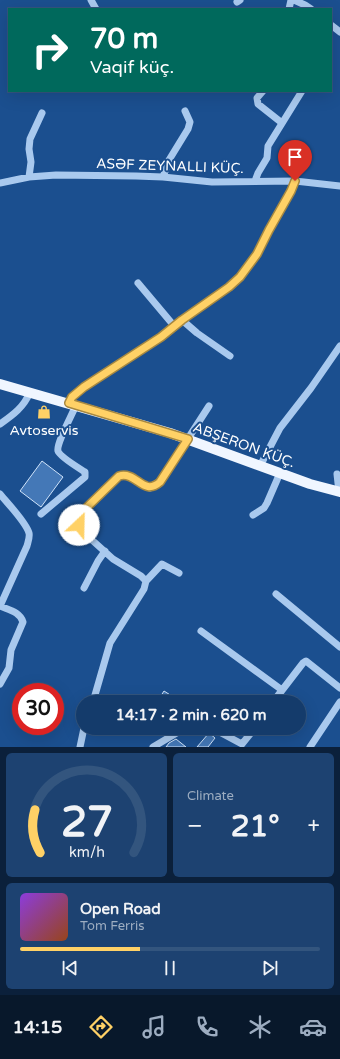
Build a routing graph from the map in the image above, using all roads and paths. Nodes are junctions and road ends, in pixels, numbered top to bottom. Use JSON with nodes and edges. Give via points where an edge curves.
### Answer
{"nodes":[{"id":1,"x":292,"y":0,"type":"edge"},
{"id":2,"x":308,"y":5,"type":"edge"},
{"id":3,"x":332,"y":26,"type":"edge"},
{"id":4,"x":340,"y":32,"type":"edge"},
{"id":5,"x":262,"y":92,"type":"edge"},
{"id":6,"x":301,"y":92,"type":"edge"},
{"id":7,"x":185,"y":111,"type":"dead end"},
{"id":8,"x":42,"y":113,"type":"dead end"},
{"id":9,"x":282,"y":124,"type":"junction"},
{"id":10,"x":29,"y":177,"type":"junction"},
{"id":11,"x":163,"y":177,"type":"junction"},
{"id":12,"x":295,"y":181,"type":"junction"},
{"id":13,"x":255,"y":182,"type":"junction"},
{"id":14,"x":0,"y":183,"type":"edge"},
{"id":15,"x":340,"y":186,"type":"edge"},
{"id":16,"x":138,"y":283,"type":"dead end"},
{"id":17,"x":182,"y":320,"type":"junction"},
{"id":18,"x":175,"y":327,"type":"junction"},
{"id":19,"x":340,"y":346,"type":"edge"},
{"id":20,"x":230,"y":356,"type":"dead end"},
{"id":21,"x":0,"y":384,"type":"edge"},
{"id":22,"x":30,"y":392,"type":"junction"},
{"id":23,"x":73,"y":404,"type":"junction"},
{"id":24,"x":209,"y":406,"type":"dead end"},
{"id":25,"x":0,"y":424,"type":"edge"},
{"id":26,"x":188,"y":439,"type":"junction"},
{"id":27,"x":260,"y":466,"type":"junction"},
{"id":28,"x":280,"y":473,"type":"junction"},
{"id":29,"x":337,"y":474,"type":"dead end"},
{"id":30,"x":340,"y":492,"type":"edge"},
{"id":31,"x":0,"y":494,"type":"edge"},
{"id":32,"x":41,"y":514,"type":"dead end"},
{"id":33,"x":253,"y":515,"type":"dead end"},
{"id":34,"x":105,"y":551,"type":"junction"},
{"id":35,"x":179,"y":573,"type":"dead end"},
{"id":36,"x":146,"y":581,"type":"junction"},
{"id":37,"x":84,"y":588,"type":"dead end"},
{"id":38,"x":276,"y":594,"type":"dead end"},
{"id":39,"x":0,"y":606,"type":"edge"},
{"id":40,"x":200,"y":631,"type":"dead end"},
{"id":41,"x":340,"y":647,"type":"edge"},
{"id":42,"x":0,"y":684,"type":"edge"},
{"id":43,"x":340,"y":688,"type":"edge"},
{"id":44,"x":282,"y":690,"type":"junction"},
{"id":45,"x":95,"y":695,"type":"edge"},
{"id":46,"x":278,"y":695,"type":"edge"},
{"id":47,"x":339,"y":704,"type":"edge"},
{"id":48,"x":83,"y":735,"type":"edge"},
{"id":49,"x":173,"y":735,"type":"edge"},
{"id":50,"x":224,"y":735,"type":"edge"},
{"id":51,"x":250,"y":735,"type":"edge"},
{"id":52,"x":243,"y":746,"type":"edge"},
{"id":53,"x":80,"y":747,"type":"edge"},
{"id":54,"x":153,"y":747,"type":"edge"},
{"id":55,"x":310,"y":747,"type":"edge"}],
"edges":[{"from":1,"to":2,"type":"street"},
{"from":3,"to":4,"type":"street"},
{"from":5,"to":9,"type":"street","via":[[257,98],[258,104]]},
{"from":6,"to":9,"type":"street"},
{"from":7,"to":11,"type":"street","via":[[190,122],[188,129],[169,160]]},
{"from":8,"to":10,"type":"street","via":[[30,139]]},
{"from":9,"to":13,"type":"street","via":[[268,146],[268,158]]},
{"from":10,"to":11,"type":"street"},
{"from":10,"to":14,"type":"street"},
{"from":11,"to":13,"type":"street","via":[[212,182]]},
{"from":12,"to":13,"type":"street"},
{"from":12,"to":15,"type":"street"},
{"from":12,"to":17,"type":"street","via":[[257,254],[240,277]]},
{"from":16,"to":18,"type":"street"},
{"from":17,"to":18,"type":"street"},
{"from":17,"to":20,"type":"street"},
{"from":18,"to":23,"type":"street","via":[[84,387],[72,397]]},
{"from":19,"to":27,"type":"street","via":[[286,418]]},
{"from":21,"to":22,"type":"main road","name":"ABŞERON KÜÇ."},
{"from":22,"to":23,"type":"main road","name":"ABŞERON KÜÇ."},
{"from":22,"to":25,"type":"street","via":[[24,404]]},
{"from":23,"to":26,"type":"main road","name":"ABŞERON KÜÇ."},
{"from":23,"to":32,"type":"street","via":[[58,451],[86,475]]},
{"from":24,"to":26,"type":"street"},
{"from":26,"to":27,"type":"main road","name":"ABŞERON KÜÇ."},
{"from":26,"to":34,"type":"street","via":[[155,486],[145,486],[128,475],[119,476],[81,513],[79,525],[82,531]]},
{"from":27,"to":28,"type":"main road","name":"ABŞERON KÜÇ."},
{"from":28,"to":30,"type":"main road","name":"ABŞERON KÜÇ."},
{"from":28,"to":33,"type":"street","via":[[264,508]]},
{"from":29,"to":30,"type":"street"},
{"from":31,"to":39,"type":"street","via":[[29,532],[27,546]]},
{"from":34,"to":36,"type":"street"},
{"from":34,"to":37,"type":"street"},
{"from":35,"to":36,"type":"street","via":[[162,564]]},
{"from":36,"to":45,"type":"street","via":[[141,594],[110,643]]},
{"from":38,"to":41,"type":"street"},
{"from":39,"to":42,"type":"street","via":[[18,614],[23,622],[10,650],[9,668]]},
{"from":40,"to":44,"type":"street"},
{"from":43,"to":44,"type":"street","via":[[306,662]]},
{"from":44,"to":46,"type":"street"},
{"from":47,"to":55,"type":"street"},
{"from":48,"to":53,"type":"street"},
{"from":49,"to":54,"type":"street"},
{"from":50,"to":52,"type":"street"},
{"from":51,"to":52,"type":"street"}]}
